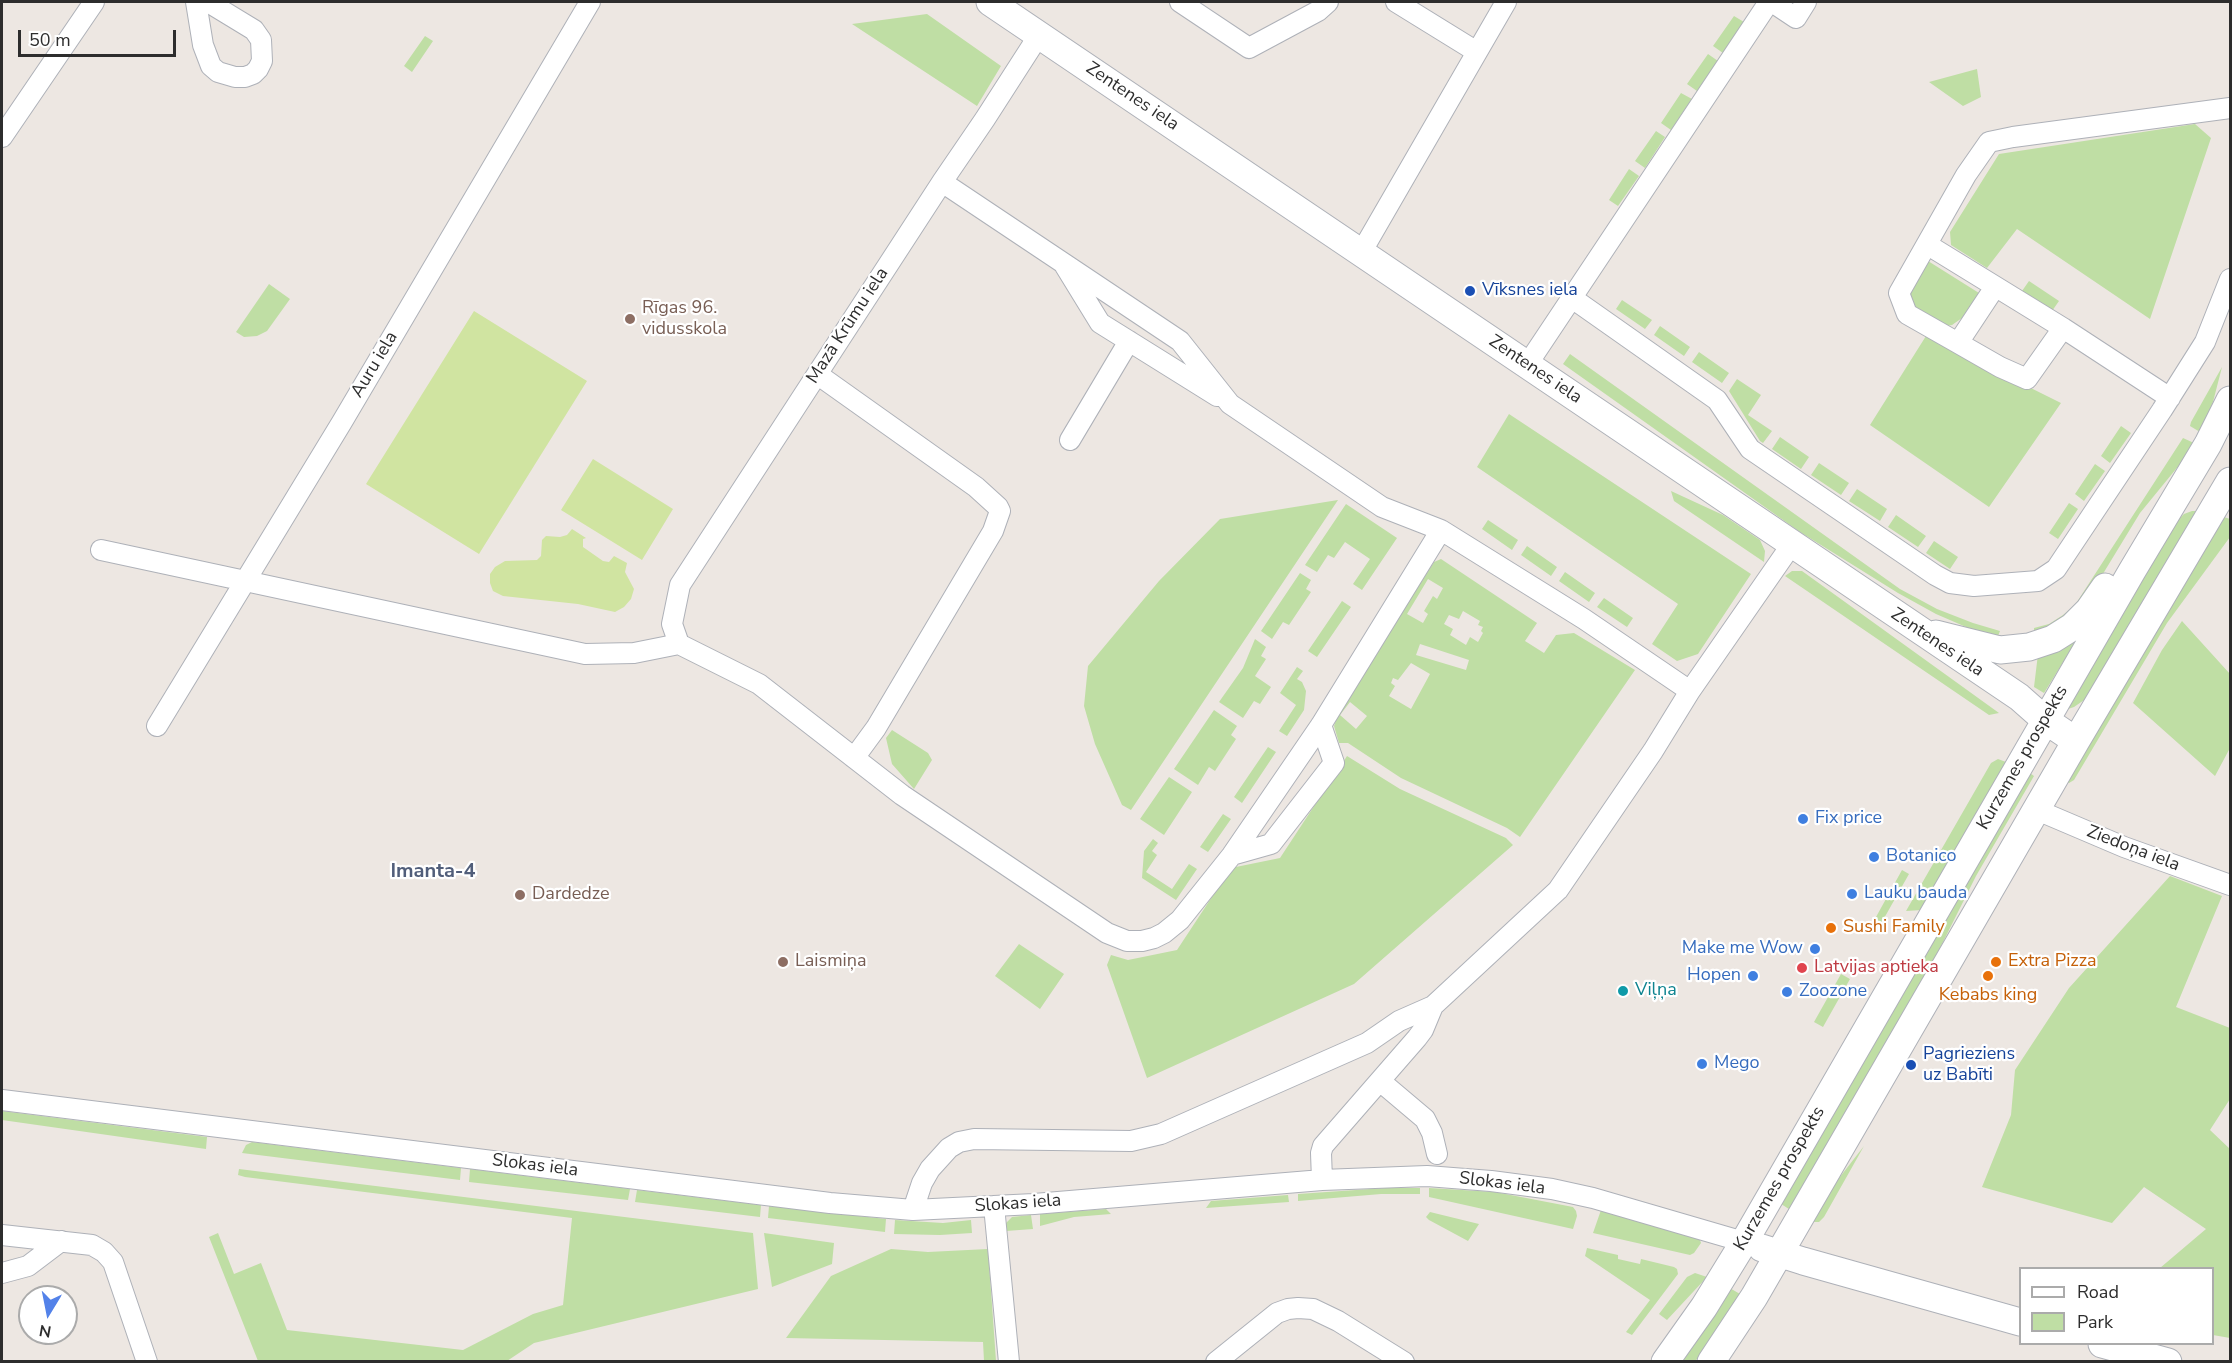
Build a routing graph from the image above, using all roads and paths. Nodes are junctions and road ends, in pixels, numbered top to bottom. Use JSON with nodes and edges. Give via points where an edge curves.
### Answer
{"nodes":[{"id":1,"x":94,"y":2,"type":"edge"},
{"id":2,"x":196,"y":2,"type":"edge"},
{"id":3,"x":208,"y":2,"type":"edge"},
{"id":4,"x":590,"y":2,"type":"edge"},
{"id":5,"x":990,"y":2,"type":"edge"},
{"id":6,"x":1180,"y":2,"type":"edge"},
{"id":7,"x":1328,"y":2,"type":"edge"},
{"id":8,"x":1396,"y":2,"type":"edge"},
{"id":9,"x":1506,"y":2,"type":"edge"},
{"id":10,"x":1770,"y":2,"type":"edge"},
{"id":11,"x":1806,"y":2,"type":"edge"},
{"id":12,"x":1038,"y":35,"type":"junction"},
{"id":13,"x":1477,"y":52,"type":"junction"},
{"id":14,"x":2230,"y":108,"type":"edge"},
{"id":15,"x":2,"y":137,"type":"edge"},
{"id":16,"x":942,"y":182,"type":"junction"},
{"id":17,"x":1928,"y":244,"type":"junction"},
{"id":18,"x":1362,"y":252,"type":"junction"},
{"id":19,"x":1060,"y":259,"type":"junction"},
{"id":20,"x":2230,"y":279,"type":"edge"},
{"id":21,"x":1995,"y":287,"type":"junction"},
{"id":22,"x":1572,"y":298,"type":"junction"},
{"id":23,"x":2063,"y":328,"type":"junction"},
{"id":24,"x":1129,"y":341,"type":"junction"},
{"id":25,"x":1958,"y":343,"type":"junction"},
{"id":26,"x":1527,"y":365,"type":"junction"},
{"id":27,"x":817,"y":374,"type":"junction"},
{"id":28,"x":2170,"y":399,"type":"junction"},
{"id":29,"x":2230,"y":400,"type":"edge"},
{"id":30,"x":1230,"y":404,"type":"junction"},
{"id":31,"x":1070,"y":440,"type":"dead end"},
{"id":32,"x":2230,"y":481,"type":"edge"},
{"id":33,"x":1441,"y":530,"type":"junction"},
{"id":34,"x":1792,"y":544,"type":"junction"},
{"id":35,"x":101,"y":549,"type":"dead end"},
{"id":36,"x":2132,"y":571,"type":"junction"},
{"id":37,"x":244,"y":581,"type":"junction"},
{"id":38,"x":1916,"y":629,"type":"junction"},
{"id":39,"x":679,"y":644,"type":"junction"},
{"id":40,"x":1690,"y":691,"type":"junction"},
{"id":41,"x":2045,"y":720,"type":"junction"},
{"id":42,"x":1321,"y":725,"type":"junction"},
{"id":43,"x":157,"y":726,"type":"dead end"},
{"id":44,"x":2076,"y":741,"type":"junction"},
{"id":45,"x":854,"y":758,"type":"junction"},
{"id":46,"x":2037,"y":810,"type":"junction"},
{"id":47,"x":1232,"y":855,"type":"junction"},
{"id":48,"x":2230,"y":885,"type":"edge"},
{"id":49,"x":1433,"y":1006,"type":"junction"},
{"id":50,"x":1380,"y":1080,"type":"junction"},
{"id":51,"x":2,"y":1100,"type":"edge"},
{"id":52,"x":1437,"y":1154,"type":"dead end"},
{"id":53,"x":1322,"y":1180,"type":"junction"},
{"id":54,"x":994,"y":1206,"type":"junction"},
{"id":55,"x":913,"y":1210,"type":"junction"},
{"id":56,"x":2,"y":1235,"type":"edge"},
{"id":57,"x":61,"y":1241,"type":"junction"},
{"id":58,"x":1744,"y":1242,"type":"junction"},
{"id":59,"x":1779,"y":1254,"type":"junction"},
{"id":60,"x":2,"y":1273,"type":"edge"},
{"id":61,"x":2019,"y":1322,"type":"edge"},
{"id":62,"x":2106,"y":1345,"type":"edge"},
{"id":63,"x":147,"y":1362,"type":"edge"},
{"id":64,"x":1009,"y":1362,"type":"edge"},
{"id":65,"x":1216,"y":1362,"type":"edge"},
{"id":66,"x":1404,"y":1362,"type":"edge"},
{"id":67,"x":1665,"y":1362,"type":"edge"},
{"id":68,"x":1711,"y":1362,"type":"edge"},
{"id":69,"x":2168,"y":1362,"type":"edge"}],
"edges":[{"from":1,"to":15,"type":"street"},
{"from":2,"to":3,"type":"street","via":[[211,66],[234,77],[253,74],[262,61],[261,40],[254,30]]},
{"from":4,"to":37,"type":"street","name":"Auru iela"},
{"from":5,"to":12,"type":"main road","name":"Zentenes iela"},
{"from":6,"to":7,"type":"street","via":[[1249,48]]},
{"from":8,"to":13,"type":"street"},
{"from":9,"to":13,"type":"street"},
{"from":10,"to":11,"type":"street","via":[[1796,18]]},
{"from":10,"to":22,"type":"street"},
{"from":12,"to":16,"type":"street","name":"Mazā Krūmu iela"},
{"from":12,"to":18,"type":"main road","name":"Zentenes iela"},
{"from":13,"to":18,"type":"street"},
{"from":14,"to":17,"type":"street","via":[[1989,142]]},
{"from":16,"to":19,"type":"street"},
{"from":16,"to":27,"type":"street","name":"Mazā Krūmu iela"},
{"from":17,"to":21,"type":"street"},
{"from":17,"to":25,"type":"street","via":[[1899,293],[1907,314]]},
{"from":18,"to":26,"type":"main road","name":"Zentenes iela"},
{"from":19,"to":24,"type":"street","via":[[1100,323]]},
{"from":19,"to":30,"type":"street","via":[[1180,341]]},
{"from":20,"to":28,"type":"street","via":[[2205,342]]},
{"from":21,"to":23,"type":"street"},
{"from":21,"to":25,"type":"street"},
{"from":22,"to":26,"type":"street"},
{"from":22,"to":28,"type":"street","via":[[1717,400],[1750,449],[1950,583],[1974,586],[2038,581],[2056,569]]},
{"from":23,"to":25,"type":"street","via":[[2027,379]]},
{"from":23,"to":28,"type":"street"},
{"from":24,"to":30,"type":"street"},
{"from":24,"to":31,"type":"street"},
{"from":26,"to":34,"type":"main road","name":"Zentenes iela"},
{"from":27,"to":39,"type":"street","name":"Mazā Krūmu iela","via":[[680,585],[672,624]]},
{"from":27,"to":45,"type":"street","via":[[976,487],[1000,512],[993,531],[876,728]]},
{"from":29,"to":36,"type":"main road","name":"Kurzemes prospekts"},
{"from":30,"to":33,"type":"street","via":[[1382,507]]},
{"from":32,"to":44,"type":"main road","name":"Kurzemes prospekts"},
{"from":33,"to":40,"type":"street"},
{"from":33,"to":42,"type":"street"},
{"from":34,"to":38,"type":"main road","name":"Zentenes iela"},
{"from":34,"to":40,"type":"street"},
{"from":35,"to":37,"type":"street"},
{"from":36,"to":38,"type":"main road","via":[[2101,591],[2072,627],[2029,647],[2000,650]]},
{"from":36,"to":41,"type":"main road","name":"Kurzemes prospekts"},
{"from":37,"to":39,"type":"street","via":[[585,654],[634,653]]},
{"from":37,"to":43,"type":"street","name":"Auru iela"},
{"from":38,"to":41,"type":"main road","name":"Zentenes iela","via":[[2019,697]]},
{"from":39,"to":45,"type":"street","via":[[759,684]]},
{"from":40,"to":49,"type":"street","via":[[1558,890]]},
{"from":41,"to":44,"type":"main road","name":"Zentenes iela"},
{"from":41,"to":58,"type":"main road","name":"Kurzemes prospekts"},
{"from":42,"to":47,"type":"street"},
{"from":42,"to":47,"type":"street","via":[[1334,764],[1270,844]]},
{"from":44,"to":46,"type":"main road","name":"Kurzemes prospekts"},
{"from":45,"to":47,"type":"street","via":[[1057,900],[1107,933],[1127,941],[1154,938],[1173,926]]},
{"from":46,"to":48,"type":"street","name":"Ziedoņa iela"},
{"from":46,"to":59,"type":"main road","name":"Kurzemes prospekts"},
{"from":49,"to":50,"type":"street","via":[[1423,1030]]},
{"from":49,"to":55,"type":"street","via":[[1399,1021],[1367,1043],[1161,1134],[1131,1141],[959,1142],[930,1169]]},
{"from":50,"to":52,"type":"street","via":[[1425,1119]]},
{"from":50,"to":53,"type":"street","via":[[1323,1146]]},
{"from":51,"to":55,"type":"street","name":"Slokas iela","via":[[819,1202]]},
{"from":53,"to":54,"type":"street","name":"Slokas iela"},
{"from":53,"to":58,"type":"street","name":"Slokas iela","via":[[1427,1176],[1509,1183],[1593,1198]]},
{"from":54,"to":55,"type":"street","name":"Slokas iela"},
{"from":54,"to":64,"type":"street"},
{"from":56,"to":57,"type":"street"},
{"from":57,"to":60,"type":"street","via":[[28,1266]]},
{"from":57,"to":63,"type":"street","via":[[92,1245],[112,1262]]},
{"from":58,"to":59,"type":"main road","name":"Slokas iela"},
{"from":58,"to":67,"type":"main road","name":"Kurzemes prospekts"},
{"from":59,"to":61,"type":"main road","name":"Slokas iela"},
{"from":59,"to":68,"type":"main road","name":"Kurzemes prospekts"},
{"from":62,"to":69,"type":"main road"},
{"from":65,"to":66,"type":"street","via":[[1277,1313],[1298,1308],[1312,1309],[1338,1321]]}]}
